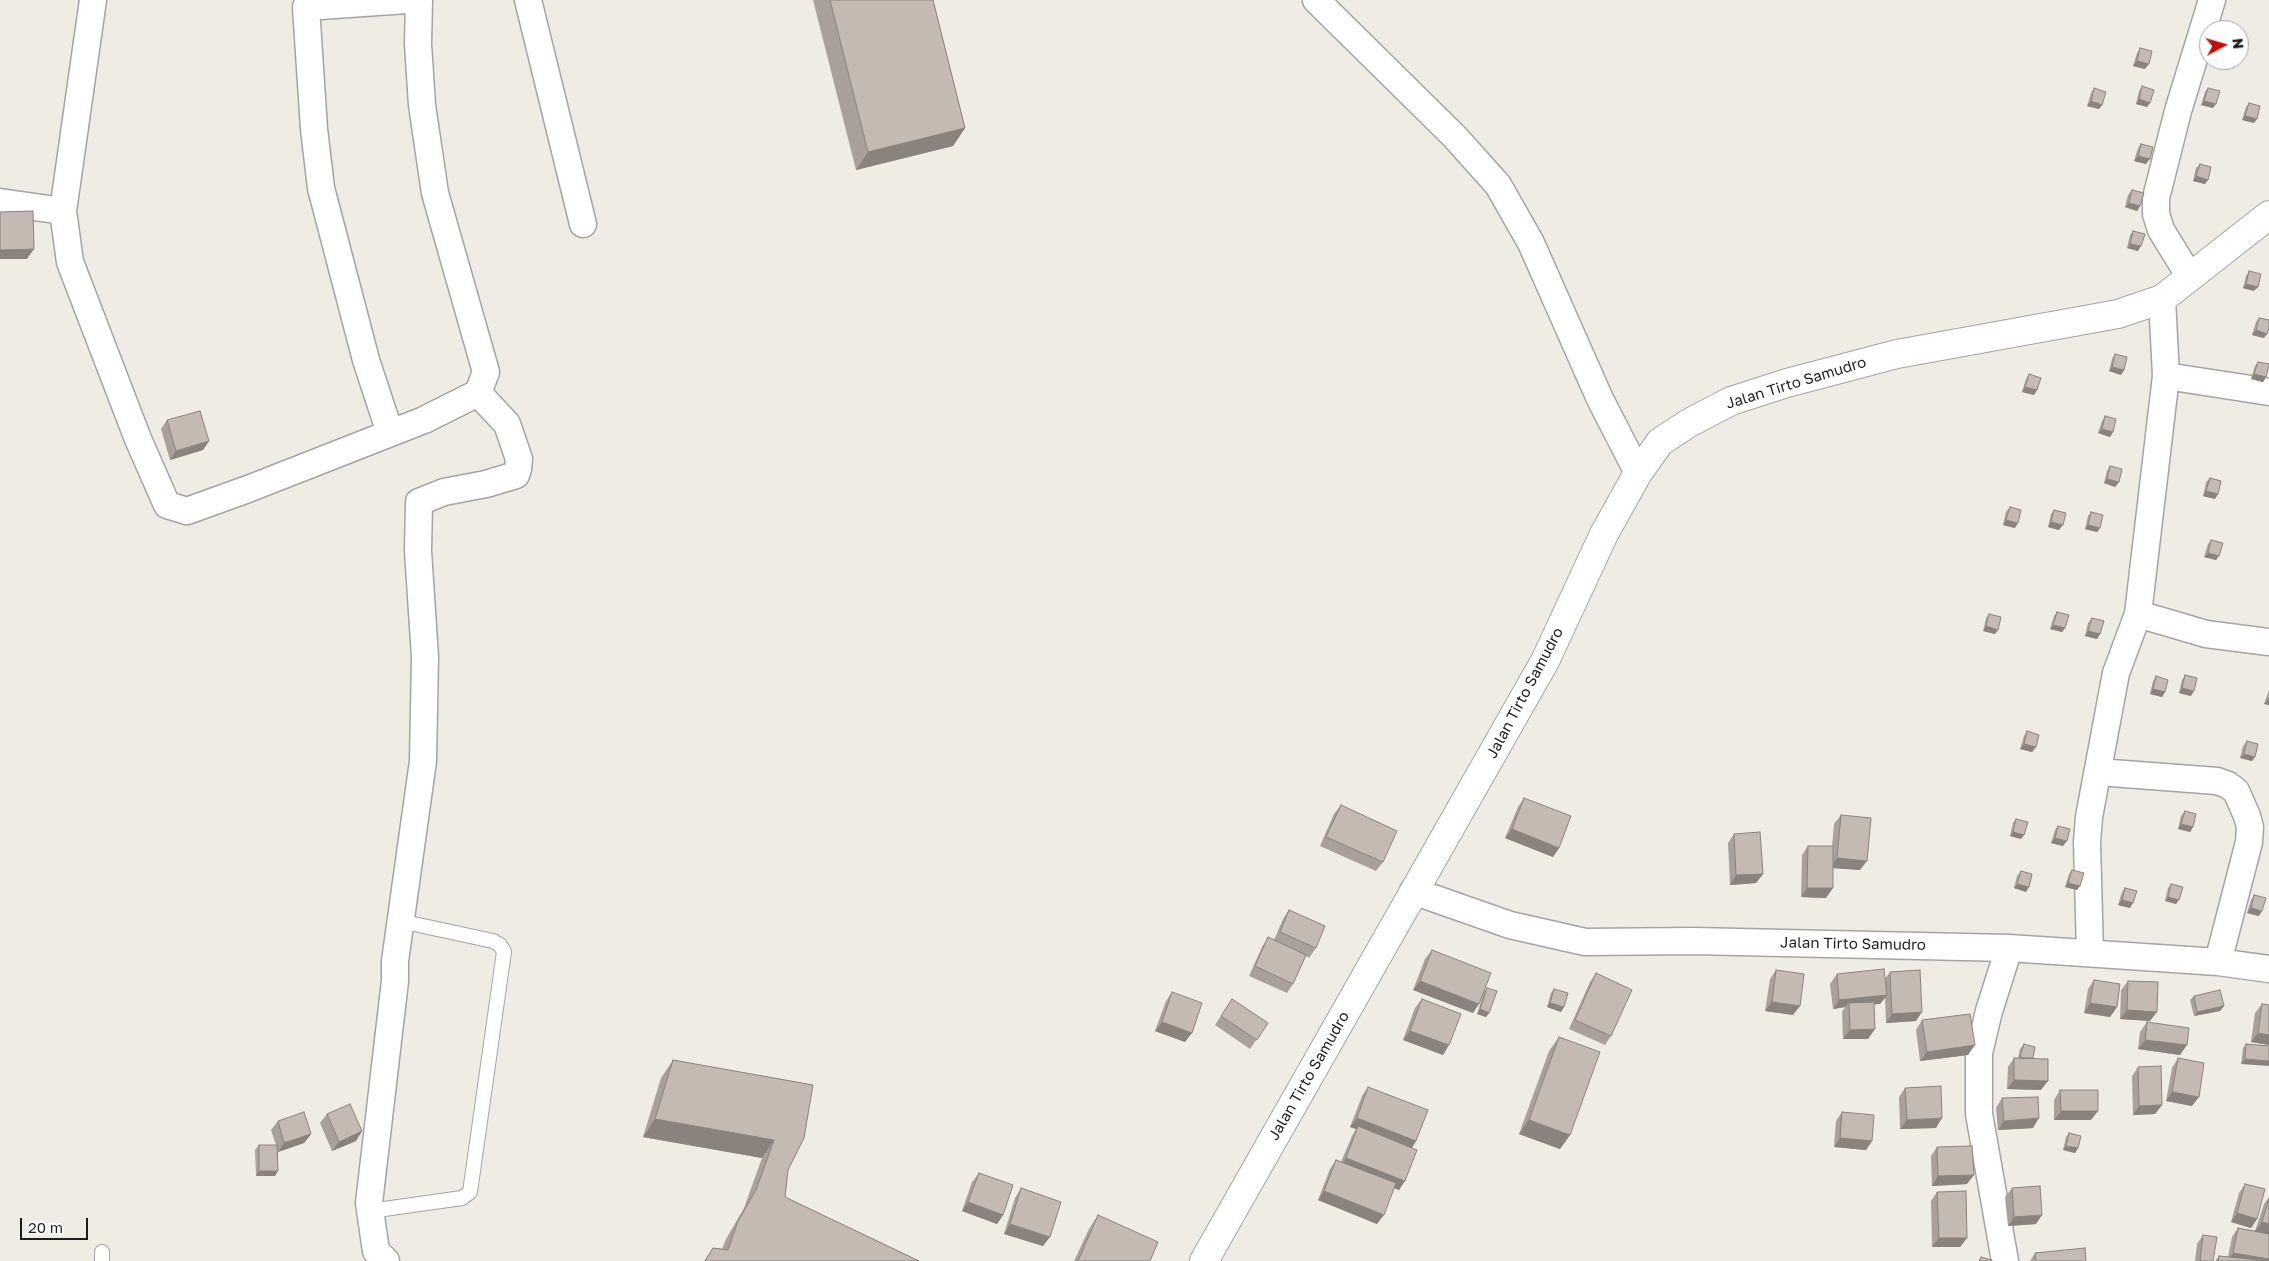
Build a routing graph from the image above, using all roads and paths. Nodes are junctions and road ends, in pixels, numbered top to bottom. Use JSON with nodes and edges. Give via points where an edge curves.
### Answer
{"nodes":[{"id":1,"x":93,"y":0,"type":"edge"},
{"id":2,"x":407,"y":0,"type":"edge"},
{"id":3,"x":419,"y":0,"type":"edge"},
{"id":4,"x":528,"y":0,"type":"edge"},
{"id":5,"x":1316,"y":0,"type":"edge"},
{"id":6,"x":2212,"y":0,"type":"edge"},
{"id":7,"x":307,"y":3,"type":"edge"},
{"id":8,"x":0,"y":202,"type":"edge"},
{"id":9,"x":63,"y":211,"type":"junction"},
{"id":10,"x":2269,"y":215,"type":"edge"},
{"id":11,"x":582,"y":224,"type":"dead end"},
{"id":12,"x":2190,"y":277,"type":"junction"},
{"id":13,"x":2162,"y":299,"type":"junction"},
{"id":14,"x":2166,"y":376,"type":"junction"},
{"id":15,"x":2269,"y":392,"type":"edge"},
{"id":16,"x":478,"y":393,"type":"junction"},
{"id":17,"x":390,"y":433,"type":"junction"},
{"id":18,"x":1638,"y":474,"type":"junction"},
{"id":19,"x":2138,"y":614,"type":"junction"},
{"id":20,"x":2269,"y":642,"type":"edge"},
{"id":21,"x":2098,"y":772,"type":"junction"},
{"id":22,"x":1413,"y":891,"type":"junction"},
{"id":23,"x":400,"y":921,"type":"junction"},
{"id":24,"x":2009,"y":948,"type":"junction"},
{"id":25,"x":2090,"y":953,"type":"junction"},
{"id":26,"x":2218,"y":962,"type":"junction"},
{"id":27,"x":2269,"y":969,"type":"edge"},
{"id":28,"x":370,"y":1211,"type":"junction"},
{"id":29,"x":386,"y":1261,"type":"edge"},
{"id":30,"x":1204,"y":1261,"type":"edge"},
{"id":31,"x":2005,"y":1261,"type":"edge"}],
"edges":[{"from":1,"to":9,"type":"street"},
{"from":2,"to":7,"type":"street"},
{"from":3,"to":16,"type":"street","via":[[422,106],[434,183],[456,273],[486,372]]},
{"from":4,"to":11,"type":"street"},
{"from":5,"to":18,"type":"street","via":[[1455,137],[1498,185],[1530,244],[1600,400]]},
{"from":6,"to":12,"type":"street","via":[[2178,111],[2156,198],[2161,230]]},
{"from":7,"to":17,"type":"street","via":[[314,129],[321,188],[366,360]]},
{"from":8,"to":9,"type":"street"},
{"from":9,"to":17,"type":"street","via":[[70,262],[167,505],[187,511]]},
{"from":10,"to":12,"type":"street","name":"Jalan Tirto Samudro"},
{"from":12,"to":13,"type":"street","name":"Jalan Tirto Samudro"},
{"from":13,"to":14,"type":"street"},
{"from":13,"to":18,"type":"street","name":"Jalan Tirto Samudro","via":[[2118,314],[1897,354],[1731,400],[1660,442]]},
{"from":14,"to":15,"type":"street"},
{"from":14,"to":19,"type":"street"},
{"from":16,"to":17,"type":"street"},
{"from":16,"to":23,"type":"street","via":[[507,424],[519,459],[518,469],[516,474],[494,482],[444,492],[418,502],[425,657],[424,761]]},
{"from":18,"to":22,"type":"street","name":"Jalan Tirto Samudro","via":[[1604,534],[1545,661]]},
{"from":19,"to":20,"type":"street","via":[[2206,634]]},
{"from":19,"to":21,"type":"street","via":[[2116,673]]},
{"from":21,"to":25,"type":"street","via":[[2087,842]]},
{"from":21,"to":26,"type":"street","via":[[2217,781],[2236,791],[2247,816],[2250,842]]},
{"from":22,"to":24,"type":"street","name":"Jalan Tirto Samudro","via":[[1510,925],[1585,942],[1694,941]]},
{"from":22,"to":30,"type":"street","name":"Jalan Tirto Samudro"},
{"from":23,"to":28,"type":"street"},
{"from":23,"to":28,"type":"lane","via":[[493,941],[504,952],[470,1192],[462,1198]]},
{"from":24,"to":25,"type":"street","name":"Jalan Tirto Samudro"},
{"from":24,"to":31,"type":"street","via":[[1979,1054],[1979,1114]]},
{"from":25,"to":26,"type":"street","name":"Jalan Tirto Samudro"},
{"from":26,"to":27,"type":"street","name":"Jalan Tirto Samudro"},
{"from":28,"to":29,"type":"street","via":[[376,1251]]}]}
